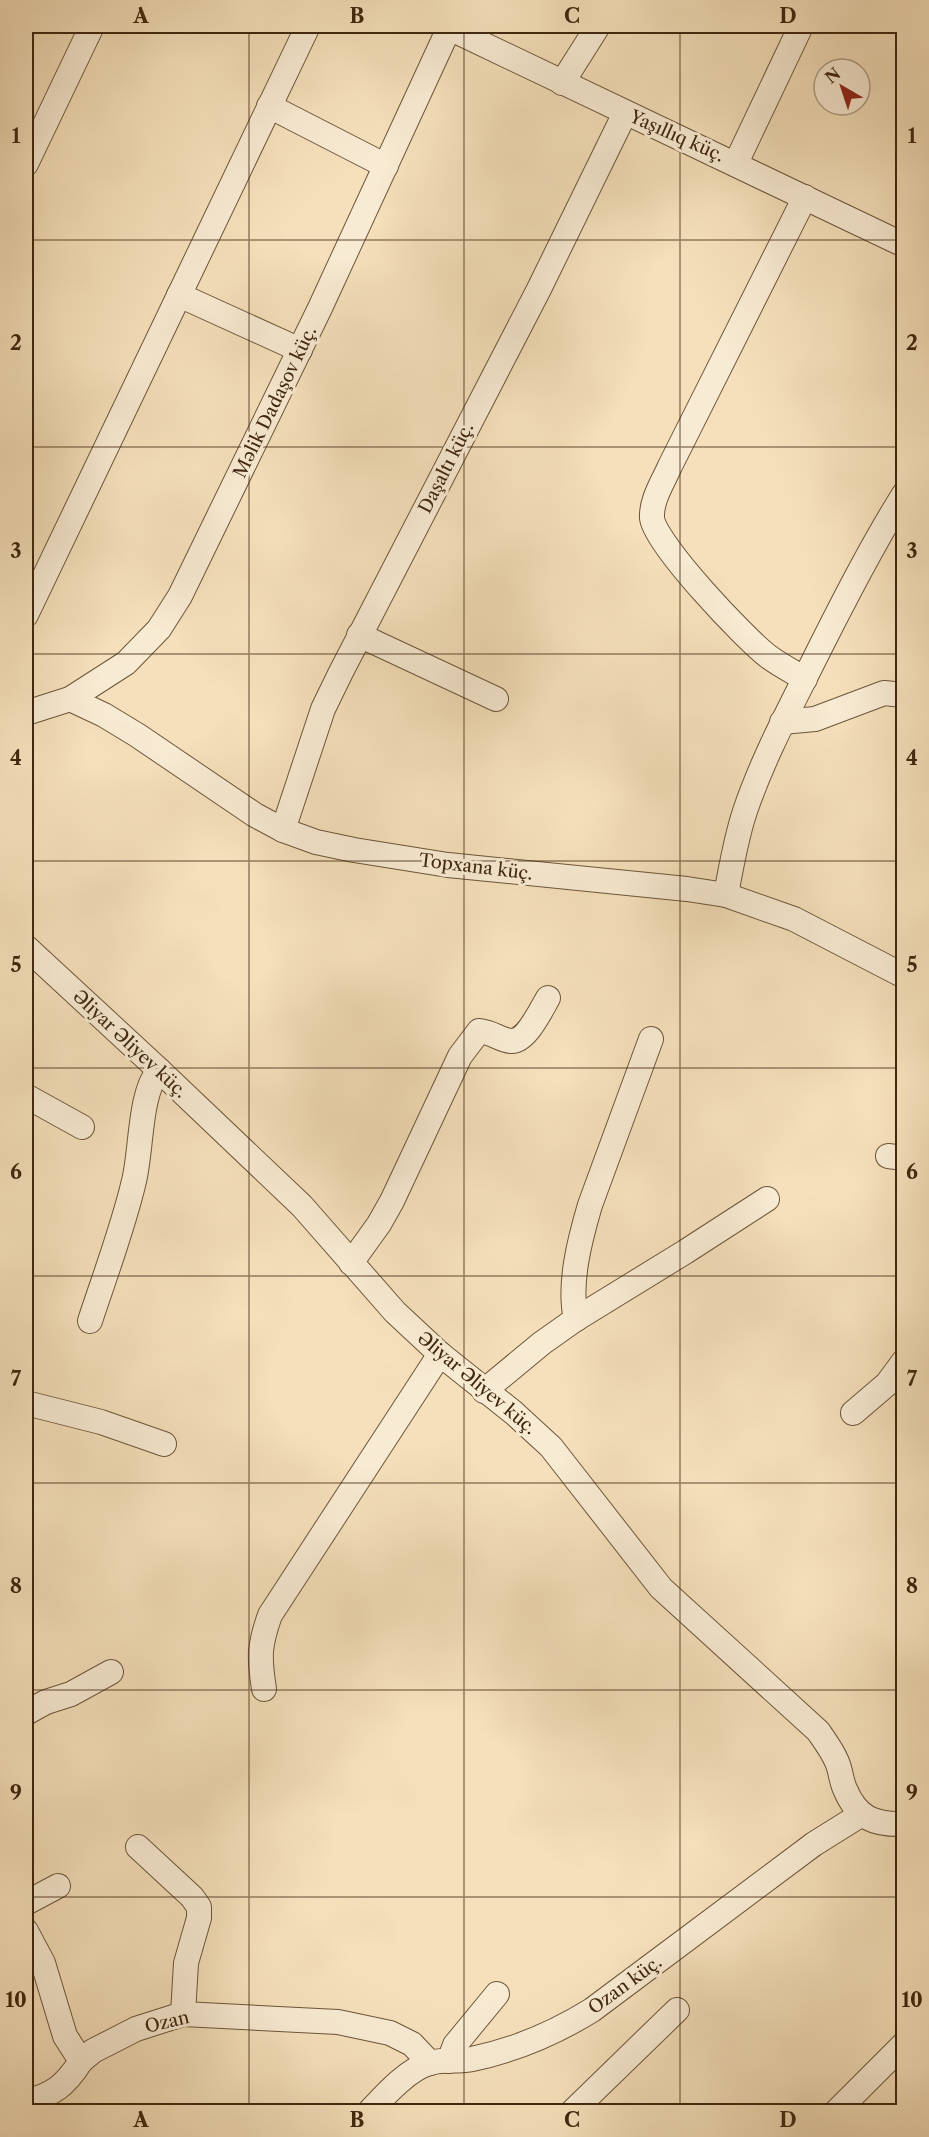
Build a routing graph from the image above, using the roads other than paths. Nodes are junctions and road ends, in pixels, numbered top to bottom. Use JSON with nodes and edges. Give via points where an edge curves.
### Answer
{"nodes":[{"id":1,"x":92,"y":26,"type":"edge"},
{"id":2,"x":308,"y":26,"type":"edge"},
{"id":3,"x":598,"y":26,"type":"edge"},
{"id":4,"x":801,"y":26,"type":"edge"},
{"id":5,"x":450,"y":27,"type":"edge"},
{"id":6,"x":562,"y":83,"type":"junction"},
{"id":7,"x":269,"y":106,"type":"junction"},
{"id":8,"x":625,"y":113,"type":"junction"},
{"id":9,"x":736,"y":163,"type":"junction"},
{"id":10,"x":26,"y":164,"type":"edge"},
{"id":11,"x":386,"y":166,"type":"junction"},
{"id":12,"x":805,"y":197,"type":"junction"},
{"id":13,"x":903,"y":245,"type":"edge"},
{"id":14,"x":178,"y":295,"type":"junction"},
{"id":15,"x":300,"y":350,"type":"junction"},
{"id":16,"x":903,"y":494,"type":"edge"},
{"id":17,"x":26,"y":615,"type":"edge"},
{"id":18,"x":359,"y":635,"type":"junction"},
{"id":19,"x":805,"y":679,"type":"junction"},
{"id":20,"x":903,"y":695,"type":"edge"},
{"id":21,"x":70,"y":699,"type":"junction"},
{"id":22,"x":496,"y":699,"type":"dead end"},
{"id":23,"x":26,"y":713,"type":"edge"},
{"id":24,"x":782,"y":722,"type":"junction"},
{"id":25,"x":283,"y":830,"type":"junction"},
{"id":26,"x":726,"y":895,"type":"junction"},
{"id":27,"x":26,"y":947,"type":"edge"},
{"id":28,"x":903,"y":976,"type":"edge"},
{"id":29,"x":548,"y":998,"type":"dead end"},
{"id":30,"x":651,"y":1039,"type":"dead end"},
{"id":31,"x":159,"y":1070,"type":"junction"},
{"id":32,"x":26,"y":1096,"type":"edge"},
{"id":33,"x":82,"y":1127,"type":"dead end"},
{"id":34,"x":767,"y":1199,"type":"dead end"},
{"id":35,"x":351,"y":1263,"type":"junction"},
{"id":36,"x":576,"y":1319,"type":"junction"},
{"id":37,"x":90,"y":1321,"type":"dead end"},
{"id":38,"x":440,"y":1354,"type":"junction"},
{"id":39,"x":903,"y":1361,"type":"edge"},
{"id":40,"x":484,"y":1391,"type":"junction"},
{"id":41,"x":26,"y":1403,"type":"edge"},
{"id":42,"x":853,"y":1413,"type":"dead end"},
{"id":43,"x":164,"y":1444,"type":"dead end"},
{"id":44,"x":111,"y":1672,"type":"dead end"},
{"id":45,"x":264,"y":1689,"type":"dead end"},
{"id":46,"x":26,"y":1713,"type":"edge"},
{"id":47,"x":862,"y":1814,"type":"junction"},
{"id":48,"x":903,"y":1824,"type":"edge"},
{"id":49,"x":138,"y":1847,"type":"dead end"},
{"id":50,"x":58,"y":1886,"type":"dead end"},
{"id":51,"x":26,"y":1903,"type":"edge"},
{"id":52,"x":26,"y":1931,"type":"edge"},
{"id":53,"x":497,"y":1994,"type":"dead end"},
{"id":54,"x":676,"y":2010,"type":"dead end"},
{"id":55,"x":183,"y":2014,"type":"junction"},
{"id":56,"x":903,"y":2044,"type":"edge"},
{"id":57,"x":81,"y":2061,"type":"junction"},
{"id":58,"x":439,"y":2062,"type":"junction"},
{"id":59,"x":26,"y":2102,"type":"edge"},
{"id":60,"x":369,"y":2112,"type":"edge"},
{"id":61,"x":572,"y":2112,"type":"edge"},
{"id":62,"x":836,"y":2112,"type":"edge"}],
"edges":[{"from":1,"to":10,"type":"street"},
{"from":2,"to":7,"type":"street"},
{"from":3,"to":6,"type":"street"},
{"from":4,"to":9,"type":"street"},
{"from":5,"to":6,"type":"street","name":"Yaşıllıq küç."},
{"from":5,"to":11,"type":"street","name":"Məlik Dadaşov küç."},
{"from":6,"to":8,"type":"street","name":"Yaşıllıq küç."},
{"from":7,"to":11,"type":"street"},
{"from":7,"to":14,"type":"street"},
{"from":8,"to":9,"type":"street","name":"Yaşıllıq küç."},
{"from":8,"to":18,"type":"street","name":"Daşaltı küç.","via":[[534,300]]},
{"from":9,"to":12,"type":"street","name":"Yaşıllıq küç."},
{"from":11,"to":15,"type":"street","name":"Məlik Dadaşov küç."},
{"from":12,"to":13,"type":"street","name":"Yaşıllıq küç."},
{"from":12,"to":19,"type":"street","via":[[670,466],[654,502],[652,519],[672,555],[742,633],[769,657]]},
{"from":14,"to":15,"type":"street"},
{"from":14,"to":17,"type":"street"},
{"from":15,"to":21,"type":"street","name":"Məlik Dadaşov küç.","via":[[180,597],[159,629],[126,663]]},
{"from":16,"to":19,"type":"street","via":[[854,580]]},
{"from":18,"to":22,"type":"street"},
{"from":18,"to":25,"type":"street","name":"Daşaltı küç.","via":[[323,710]]},
{"from":19,"to":24,"type":"street"},
{"from":20,"to":24,"type":"street","via":[[884,693],[815,719]]},
{"from":21,"to":23,"type":"street","name":"Məlik Dadaşov küç."},
{"from":21,"to":25,"type":"street","name":"Topxana küç.","via":[[137,735]]},
{"from":24,"to":26,"type":"street","via":[[745,811]]},
{"from":25,"to":26,"type":"street","name":"Topxana küç.","via":[[316,842],[448,865]]},
{"from":26,"to":28,"type":"street","name":"Topxana küç.","via":[[794,919]]},
{"from":27,"to":31,"type":"street","name":"Əliyar Əliyev küç."},
{"from":29,"to":35,"type":"street","via":[[520,1039],[512,1041],[479,1032],[471,1039],[392,1201]]},
{"from":30,"to":36,"type":"street","via":[[585,1222],[572,1295]]},
{"from":31,"to":35,"type":"street","name":"Əliyar Əliyev küç.","via":[[302,1206]]},
{"from":31,"to":37,"type":"street","via":[[147,1092],[134,1183]]},
{"from":32,"to":33,"type":"street"},
{"from":34,"to":36,"type":"street"},
{"from":35,"to":38,"type":"street","name":"Əliyar Əliyev küç."},
{"from":36,"to":40,"type":"street"},
{"from":38,"to":40,"type":"street","name":"Əliyar Əliyev küç."},
{"from":38,"to":45,"type":"street","via":[[270,1615],[260,1659]]},
{"from":39,"to":42,"type":"street","via":[[887,1383]]},
{"from":40,"to":47,"type":"street","name":"Əliyar Əliyev küç.","via":[[551,1447],[673,1600],[818,1731],[838,1764],[845,1789]]},
{"from":41,"to":43,"type":"street","via":[[101,1422]]},
{"from":44,"to":46,"type":"street"},
{"from":47,"to":48,"type":"street","via":[[884,1825]]},
{"from":47,"to":58,"type":"street","name":"Ozan küç.","via":[[814,1844],[564,2028],[470,2060]]},
{"from":49,"to":55,"type":"street","via":[[199,1907],[186,1963]]},
{"from":50,"to":51,"type":"street"},
{"from":52,"to":57,"type":"street","via":[[43,1963],[65,2036]]},
{"from":53,"to":58,"type":"street"},
{"from":54,"to":61,"type":"street"},
{"from":55,"to":57,"type":"street","name":"Ozan","via":[[136,2029]]},
{"from":55,"to":58,"type":"street","name":"Ozan","via":[[338,2022],[390,2033]]},
{"from":56,"to":62,"type":"street"},
{"from":57,"to":59,"type":"street","name":"Ozan","via":[[71,2078],[57,2090]]},
{"from":58,"to":60,"type":"street","name":"Ozan küç.","via":[[411,2073]]}]}
